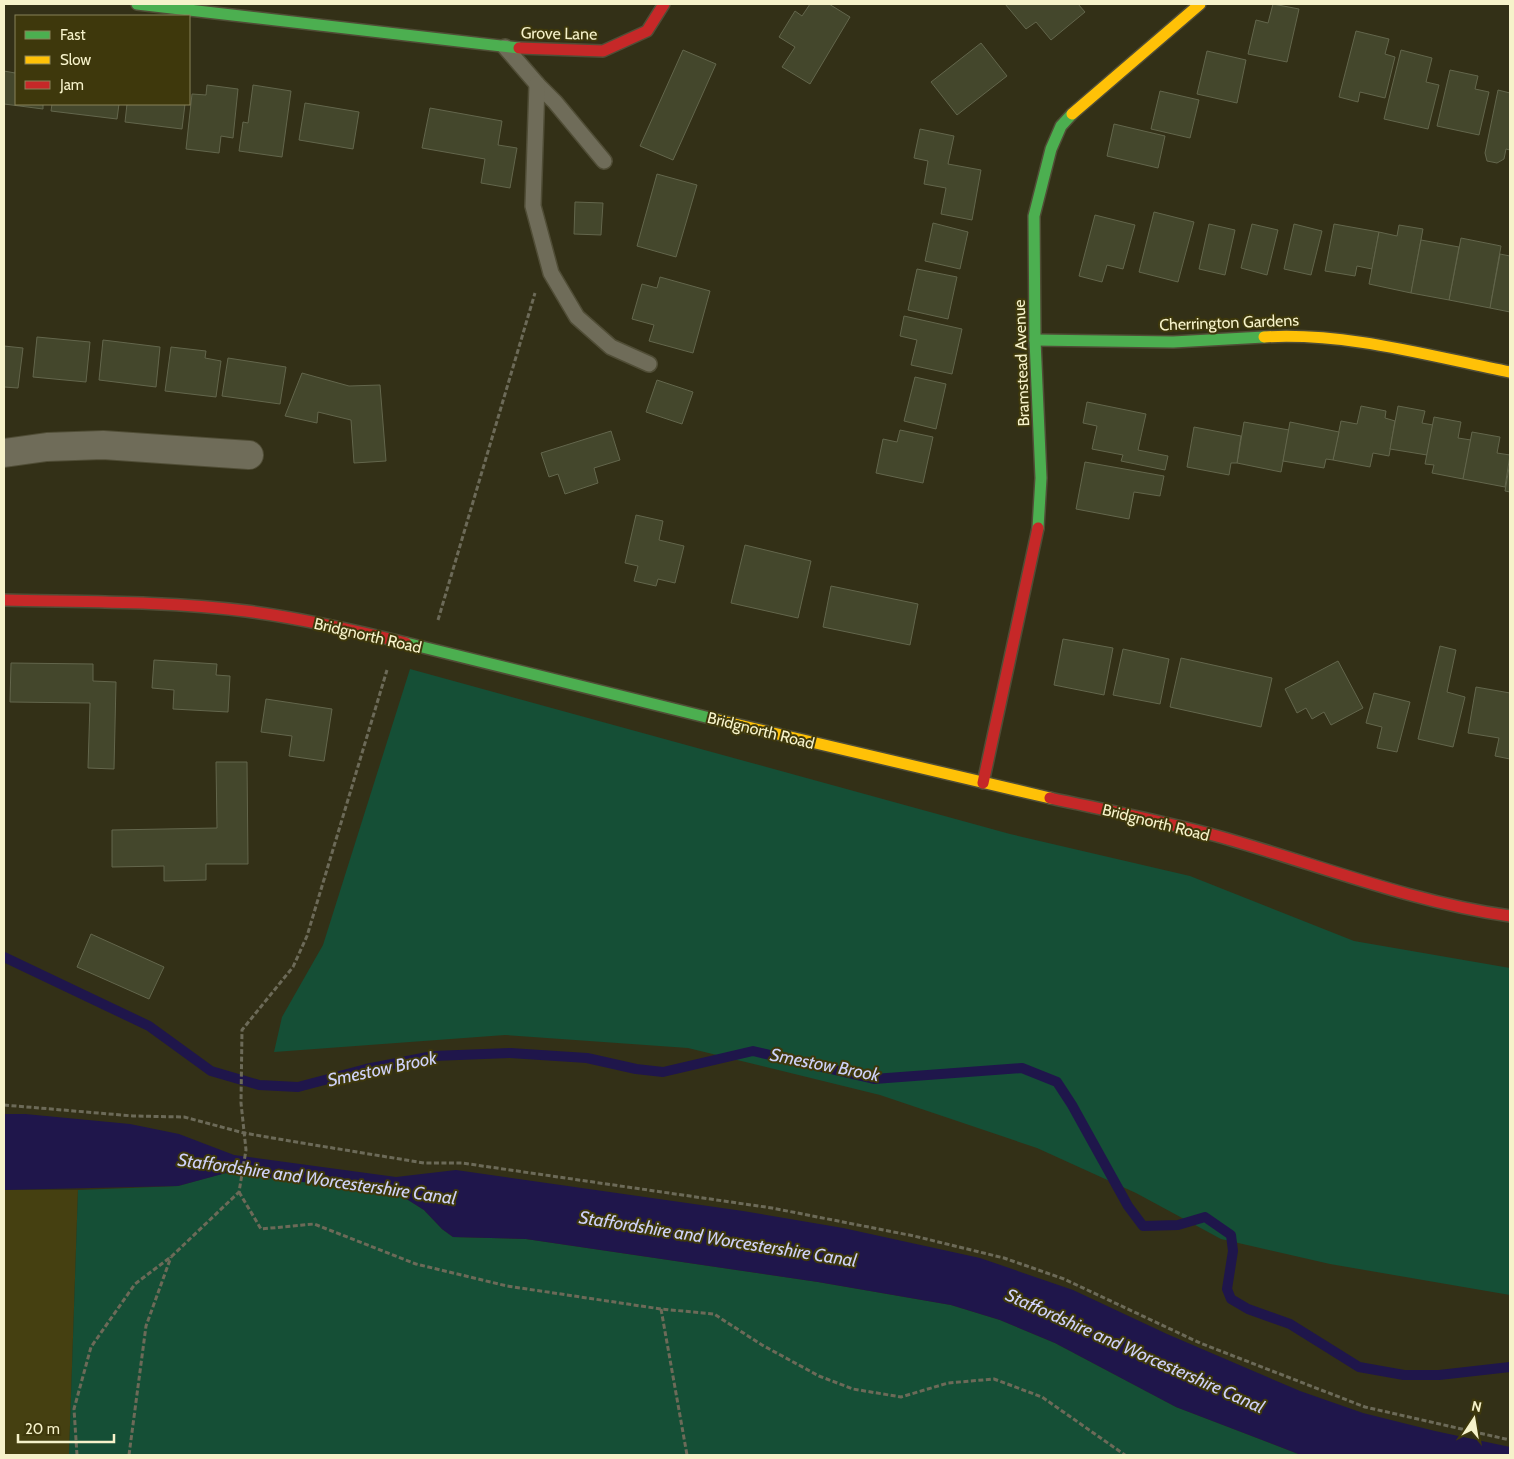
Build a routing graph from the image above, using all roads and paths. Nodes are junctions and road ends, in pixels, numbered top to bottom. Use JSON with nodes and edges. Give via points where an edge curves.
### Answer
{"nodes":[{"id":1,"x":137,"y":4,"type":"edge"},
{"id":2,"x":664,"y":4,"type":"edge"},
{"id":3,"x":1200,"y":4,"type":"edge"},
{"id":4,"x":500,"y":47,"type":"junction"},
{"id":5,"x":537,"y":84,"type":"junction"},
{"id":6,"x":604,"y":161,"type":"dead end"},
{"id":7,"x":546,"y":256,"type":"junction"},
{"id":8,"x":1035,"y":340,"type":"junction"},
{"id":9,"x":649,"y":364,"type":"dead end"},
{"id":10,"x":1510,"y":372,"type":"edge"},
{"id":11,"x":4,"y":453,"type":"edge"},
{"id":12,"x":249,"y":455,"type":"dead end"},
{"id":13,"x":4,"y":600,"type":"edge"},
{"id":14,"x":397,"y":641,"type":"junction"},
{"id":15,"x":430,"y":649,"type":"junction"},
{"id":16,"x":982,"y":782,"type":"junction"},
{"id":17,"x":1510,"y":916,"type":"edge"},
{"id":18,"x":4,"y":1105,"type":"edge"},
{"id":19,"x":244,"y":1133,"type":"junction"},
{"id":20,"x":239,"y":1192,"type":"junction"},
{"id":21,"x":172,"y":1256,"type":"junction"},
{"id":22,"x":661,"y":1309,"type":"junction"},
{"id":23,"x":1510,"y":1440,"type":"edge"},
{"id":24,"x":77,"y":1455,"type":"edge"},
{"id":25,"x":129,"y":1455,"type":"edge"},
{"id":26,"x":687,"y":1455,"type":"edge"},
{"id":27,"x":1124,"y":1455,"type":"edge"}],
"edges":[{"from":1,"to":4,"type":"main road","name":"Grove Lane"},
{"from":2,"to":4,"type":"main road","name":"Grove Lane","via":[[647,30],[603,51]]},
{"from":3,"to":8,"type":"main road","name":"Bramstead Avenue","via":[[1077,107],[1061,126],[1043,174],[1034,216]]},
{"from":4,"to":5,"type":"lane"},
{"from":5,"to":6,"type":"lane"},
{"from":5,"to":7,"type":"lane","via":[[533,206]]},
{"from":7,"to":9,"type":"lane","via":[[551,273],[576,318],[612,347]]},
{"from":7,"to":15,"type":"path"},
{"from":8,"to":10,"type":"main road","name":"Cherrington Gardens","via":[[1173,342],[1298,334],[1331,337]]},
{"from":8,"to":16,"type":"main road","name":"Bramstead Avenue","via":[[1041,478],[1039,523]]},
{"from":11,"to":12,"type":"street","via":[[103,445]]},
{"from":13,"to":14,"type":"main road","name":"Bridgnorth Road","via":[[245,611],[335,626]]},
{"from":14,"to":15,"type":"main road","name":"Bridgnorth Road"},
{"from":14,"to":19,"type":"path","via":[[307,936],[293,967],[242,1030]]},
{"from":15,"to":16,"type":"main road","name":"Bridgnorth Road"},
{"from":16,"to":17,"type":"main road","name":"Bridgnorth Road","via":[[1207,834],[1410,894]]},
{"from":18,"to":19,"type":"path","via":[[184,1118]]},
{"from":19,"to":20,"type":"path","via":[[246,1150]]},
{"from":19,"to":23,"type":"path","via":[[424,1162],[462,1163],[772,1208],[914,1236],[1004,1258],[1064,1279],[1200,1343],[1365,1406]]},
{"from":20,"to":21,"type":"path"},
{"from":20,"to":22,"type":"path","via":[[261,1229],[314,1224],[416,1264],[507,1286]]},
{"from":21,"to":24,"type":"path","via":[[135,1284],[91,1347],[74,1409]]},
{"from":21,"to":25,"type":"path","via":[[146,1326]]},
{"from":22,"to":26,"type":"path"},
{"from":22,"to":27,"type":"path","via":[[714,1314],[818,1376],[853,1389],[901,1397],[948,1383],[994,1379],[1042,1397]]}]}
